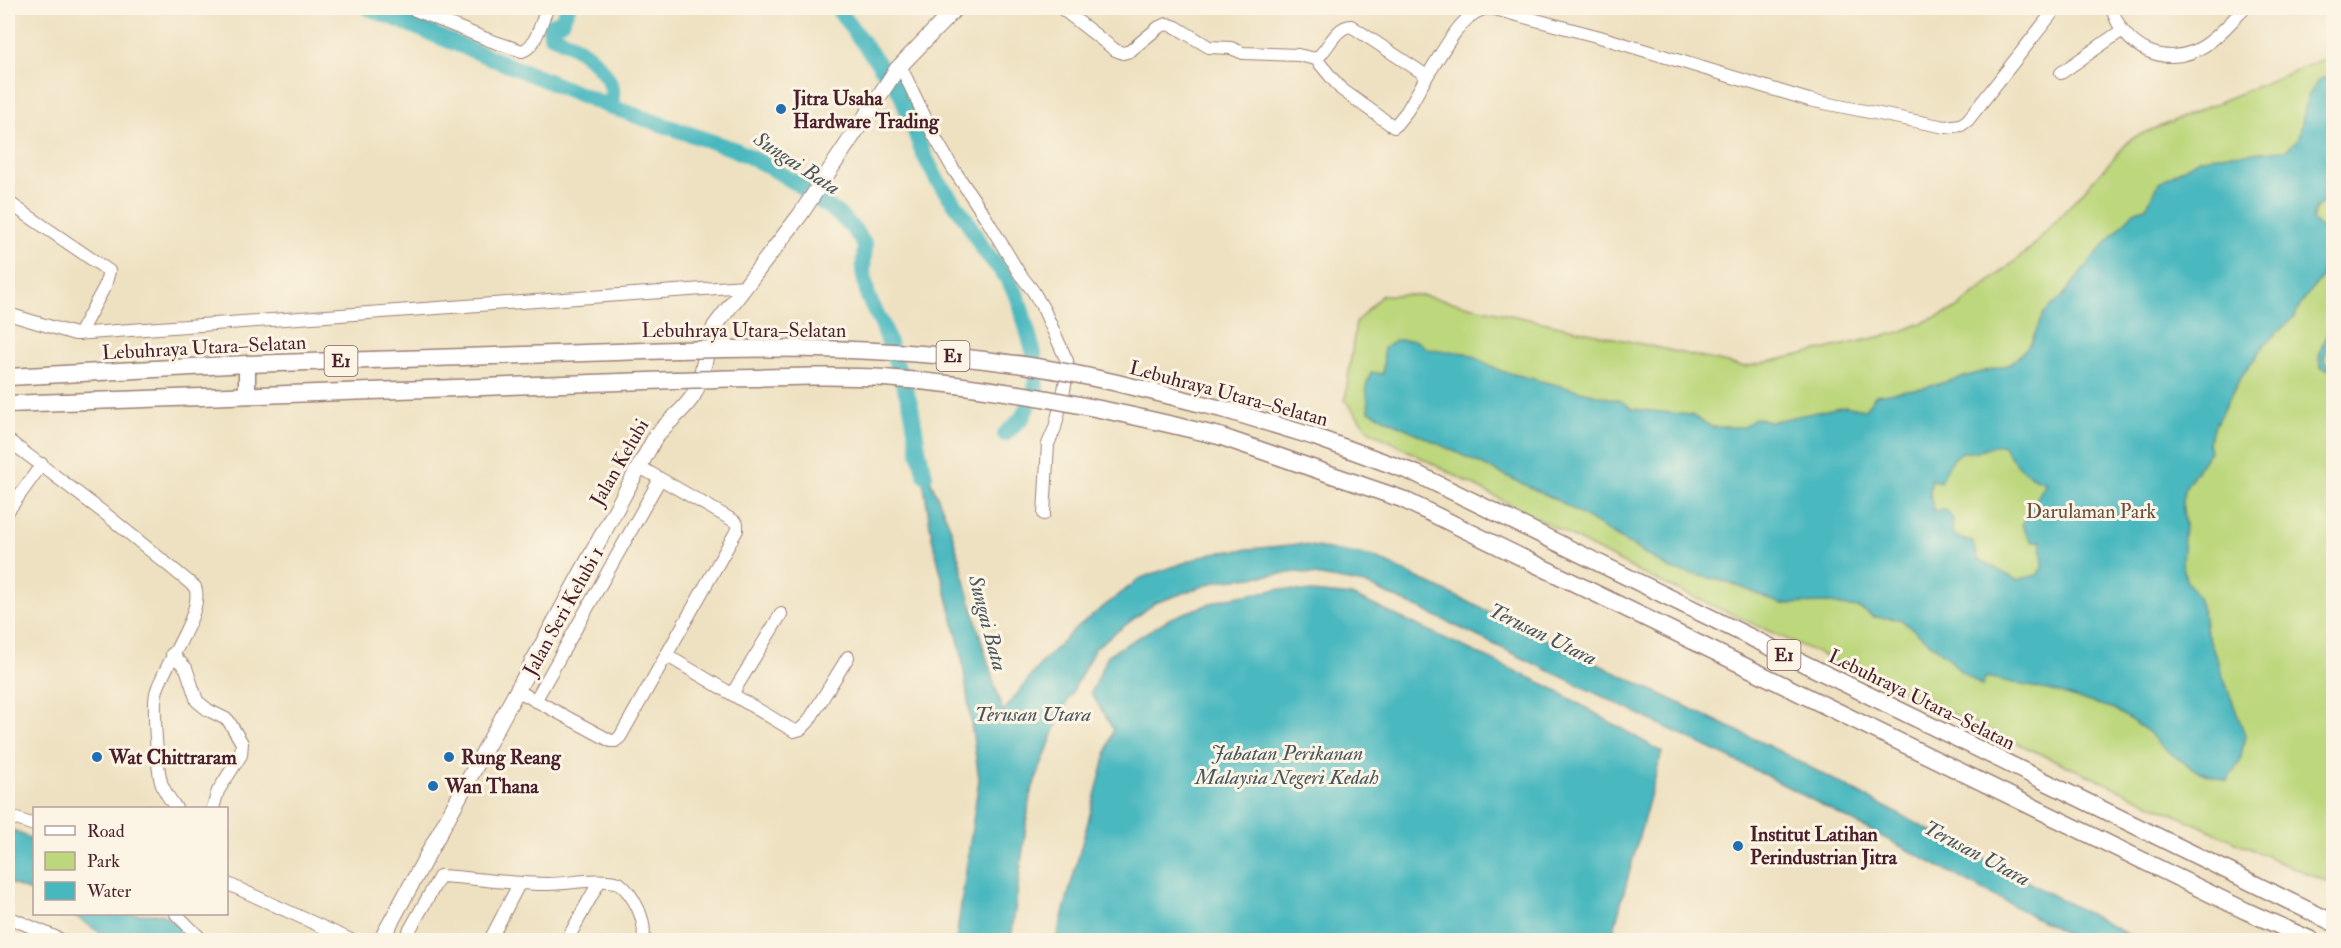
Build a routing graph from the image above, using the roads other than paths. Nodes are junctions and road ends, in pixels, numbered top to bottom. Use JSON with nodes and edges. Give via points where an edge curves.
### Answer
{"nodes":[{"id":1,"x":410,"y":8,"type":"edge"},
{"id":2,"x":548,"y":8,"type":"edge"},
{"id":3,"x":956,"y":8,"type":"edge"},
{"id":4,"x":1061,"y":8,"type":"edge"},
{"id":5,"x":2056,"y":8,"type":"edge"},
{"id":6,"x":2112,"y":8,"type":"edge"},
{"id":7,"x":2246,"y":8,"type":"edge"},
{"id":8,"x":2121,"y":31,"type":"junction"},
{"id":9,"x":1316,"y":59,"type":"junction"},
{"id":10,"x":898,"y":67,"type":"junction"},
{"id":11,"x":2061,"y":73,"type":"dead end"},
{"id":12,"x":1426,"y":76,"type":"junction"},
{"id":13,"x":8,"y":202,"type":"edge"},
{"id":14,"x":745,"y":286,"type":"junction"},
{"id":15,"x":8,"y":314,"type":"edge"},
{"id":16,"x":79,"y":334,"type":"junction"},
{"id":17,"x":247,"y":364,"type":"junction"},
{"id":18,"x":8,"y":377,"type":"edge"},
{"id":19,"x":247,"y":395,"type":"junction"},
{"id":20,"x":8,"y":404,"type":"edge"},
{"id":21,"x":8,"y":440,"type":"edge"},
{"id":22,"x":42,"y":464,"type":"junction"},
{"id":23,"x":638,"y":466,"type":"junction"},
{"id":24,"x":660,"y":479,"type":"junction"},
{"id":25,"x":8,"y":511,"type":"edge"},
{"id":26,"x":1044,"y":514,"type":"dead end"},
{"id":27,"x":781,"y":614,"type":"dead end"},
{"id":28,"x":172,"y":654,"type":"junction"},
{"id":29,"x":666,"y":655,"type":"junction"},
{"id":30,"x":848,"y":657,"type":"dead end"},
{"id":31,"x":518,"y":691,"type":"junction"},
{"id":32,"x":732,"y":694,"type":"junction"},
{"id":33,"x":536,"y":701,"type":"junction"},
{"id":34,"x":175,"y":807,"type":"edge"},
{"id":35,"x":213,"y":807,"type":"edge"},
{"id":36,"x":8,"y":816,"type":"edge"},
{"id":37,"x":33,"y":825,"type":"edge"},
{"id":38,"x":599,"y":882,"type":"junction"},
{"id":39,"x":228,"y":883,"type":"edge"},
{"id":40,"x":519,"y":884,"type":"junction"},
{"id":41,"x":177,"y":915,"type":"edge"},
{"id":42,"x":8,"y":917,"type":"edge"},
{"id":43,"x":2334,"y":923,"type":"edge"},
{"id":44,"x":384,"y":936,"type":"edge"},
{"id":45,"x":62,"y":940,"type":"edge"},
{"id":46,"x":202,"y":940,"type":"edge"},
{"id":47,"x":351,"y":940,"type":"edge"},
{"id":48,"x":403,"y":940,"type":"edge"},
{"id":49,"x":490,"y":940,"type":"edge"},
{"id":50,"x":567,"y":940,"type":"edge"},
{"id":51,"x":643,"y":940,"type":"edge"},
{"id":52,"x":2311,"y":940,"type":"edge"}],
"edges":[{"from":1,"to":2,"type":"street","via":[[522,51],[535,42]]},
{"from":3,"to":10,"type":"main road","name":"Jalan Kelubi"},
{"from":4,"to":9,"type":"street","via":[[1121,53],[1130,51],[1167,24],[1209,47]]},
{"from":5,"to":12,"type":"street","via":[[1961,125],[1937,126],[1809,100],[1491,8],[1479,10],[1466,20]]},
{"from":6,"to":8,"type":"street"},
{"from":7,"to":8,"type":"street","via":[[2213,40],[2180,55],[2146,51]]},
{"from":8,"to":11,"type":"street"},
{"from":9,"to":12,"type":"street","via":[[1341,30],[1351,26]]},
{"from":9,"to":12,"type":"street","via":[[1341,89],[1394,127]]},
{"from":10,"to":14,"type":"main road","name":"Jalan Kelubi","via":[[800,215]]},
{"from":10,"to":26,"type":"street","via":[[933,134],[1033,291],[1067,361],[1062,400],[1048,444]]},
{"from":13,"to":16,"type":"street","via":[[109,271]]},
{"from":14,"to":16,"type":"street"},
{"from":14,"to":23,"type":"main road","name":"Jalan Kelubi","via":[[710,338],[692,398],[666,423]]},
{"from":15,"to":16,"type":"street"},
{"from":17,"to":18,"type":"highway","name":"Lebuhraya Utara–Selatan","number":"E1"},
{"from":17,"to":19,"type":"highway"},
{"from":17,"to":43,"type":"highway","name":"Lebuhraya Utara–Selatan","number":"E1","bridge":true,"via":[[676,350],[886,351],[1032,366],[1226,410],[1326,441],[1432,481]]},
{"from":19,"to":20,"type":"highway","number":"E1"},
{"from":19,"to":52,"type":"highway","number":"E1","bridge":true,"via":[[845,377],[1016,393],[1219,436],[1401,500],[2246,912]]},
{"from":21,"to":22,"type":"street"},
{"from":22,"to":25,"type":"street"},
{"from":22,"to":28,"type":"street","via":[[195,587],[197,602]]},
{"from":23,"to":24,"type":"street"},
{"from":23,"to":31,"type":"main road","name":"Jalan Kelubi"},
{"from":24,"to":29,"type":"street","via":[[737,524]]},
{"from":24,"to":33,"type":"street","name":"Jalan Seri Kelubi 1"},
{"from":27,"to":32,"type":"street"},
{"from":28,"to":34,"type":"street","via":[[155,704],[161,783]]},
{"from":28,"to":35,"type":"street","via":[[186,668],[197,701],[228,720],[242,743],[241,754],[218,790]]},
{"from":29,"to":32,"type":"street"},
{"from":29,"to":33,"type":"street","via":[[615,741]]},
{"from":30,"to":32,"type":"street","via":[[801,729],[794,731]]},
{"from":31,"to":33,"type":"street"},
{"from":31,"to":44,"type":"main road","name":"Jalan Kelubi"},
{"from":36,"to":37,"type":"street"},
{"from":38,"to":40,"type":"street"},
{"from":38,"to":50,"type":"street"},
{"from":38,"to":51,"type":"street","via":[[619,883],[631,896],[643,922]]},
{"from":39,"to":47,"type":"street"},
{"from":40,"to":48,"type":"street","via":[[440,876]]},
{"from":40,"to":49,"type":"street"},
{"from":41,"to":46,"type":"street"},
{"from":42,"to":45,"type":"street"},
{"from":44,"to":48,"type":"street"}]}
